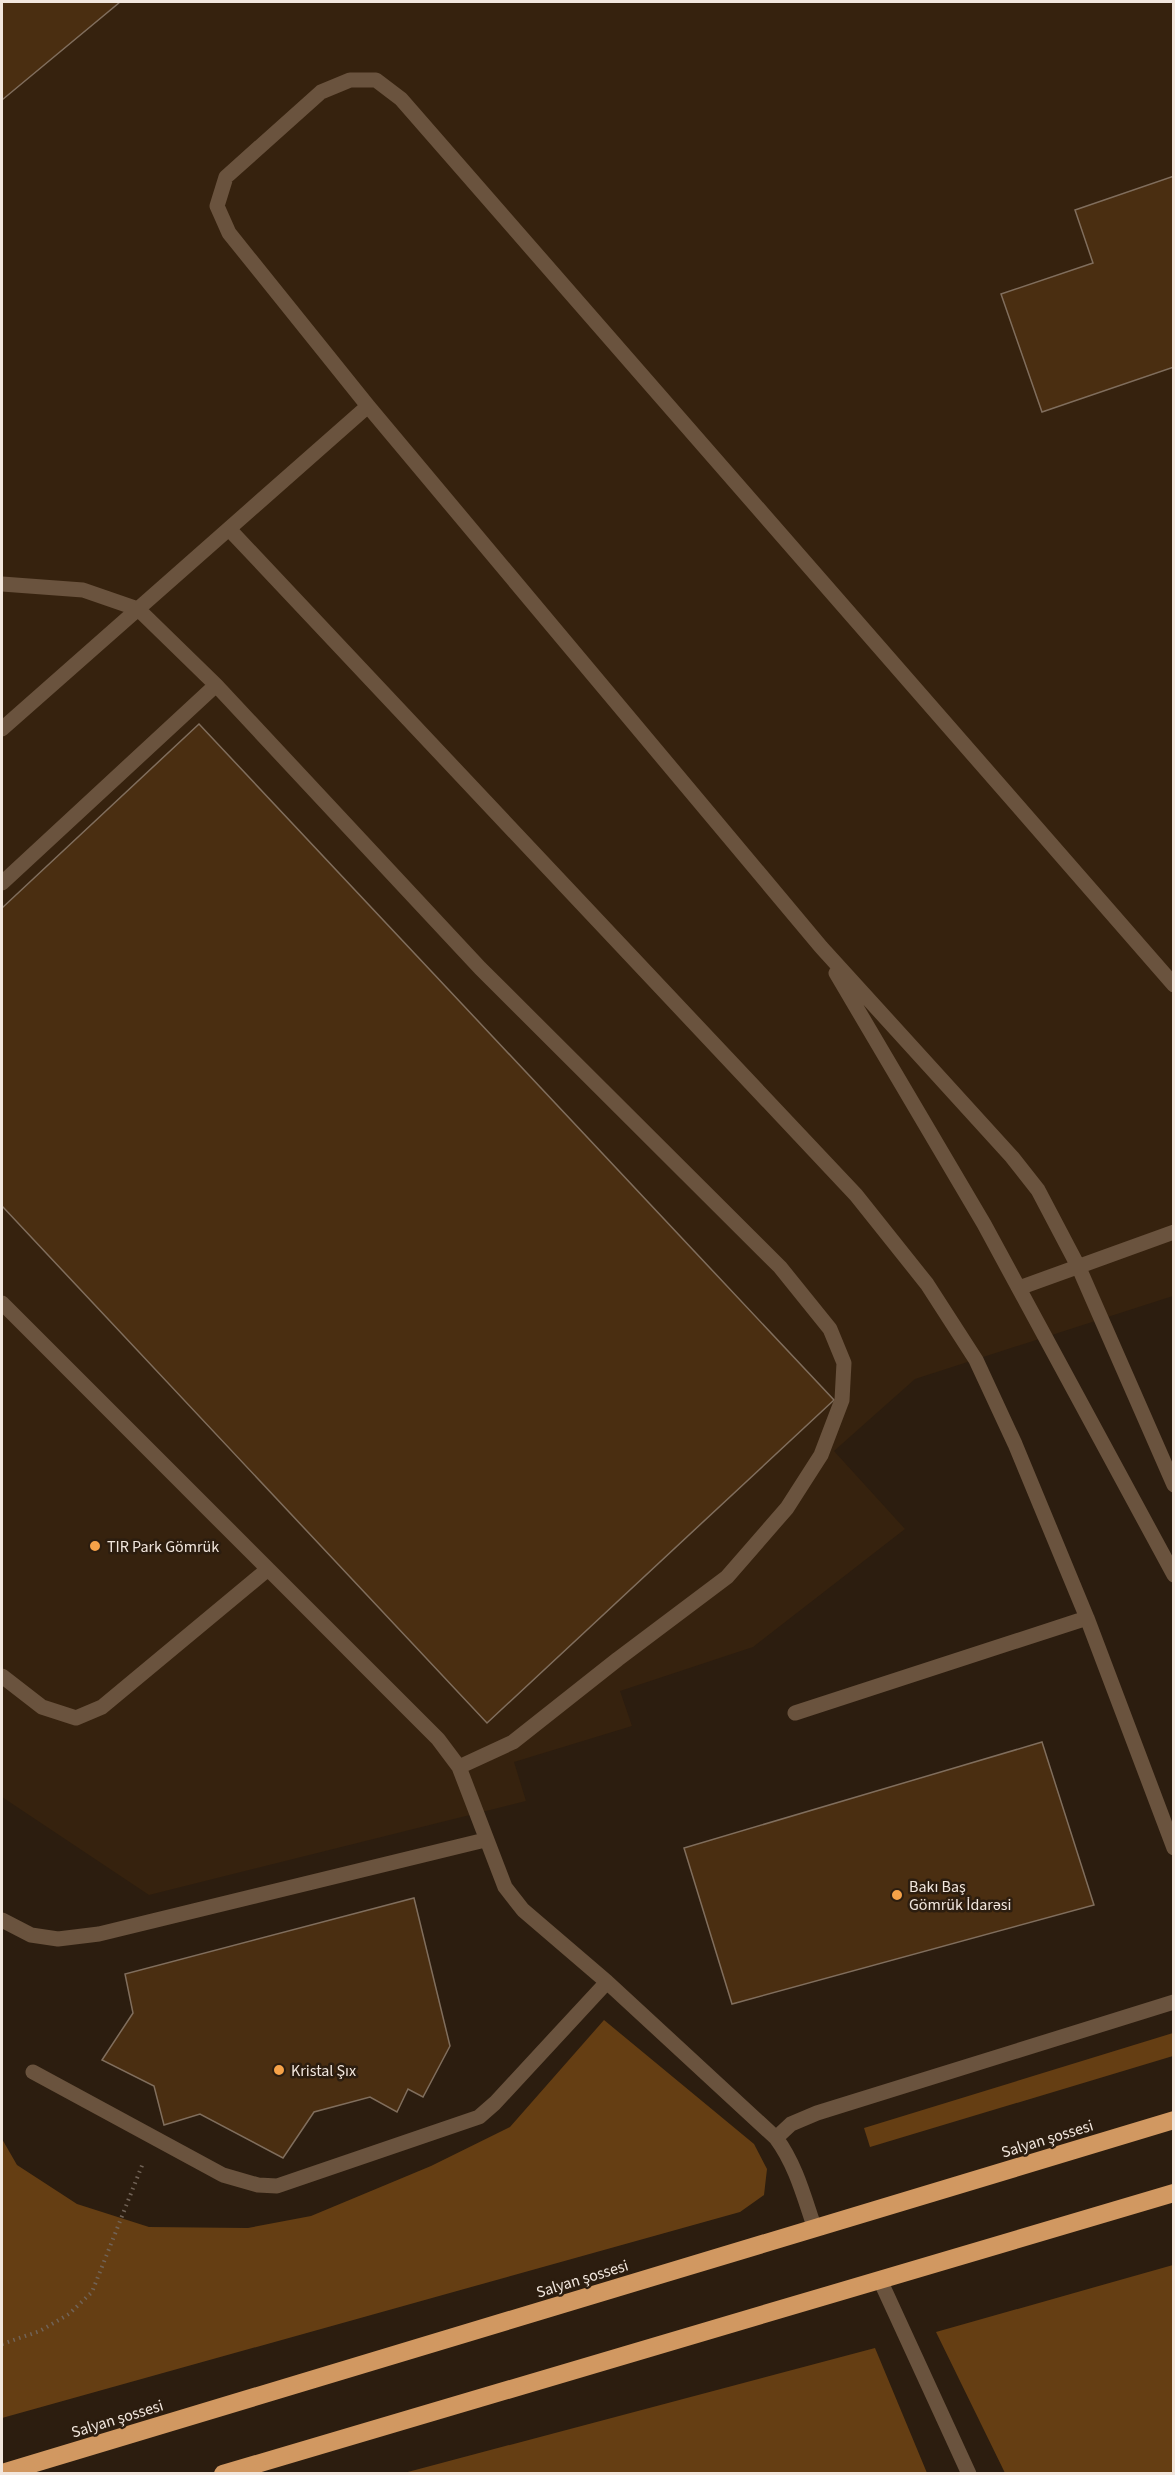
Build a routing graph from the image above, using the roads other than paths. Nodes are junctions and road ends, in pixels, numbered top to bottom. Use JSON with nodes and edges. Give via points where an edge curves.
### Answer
{"nodes":[{"id":1,"x":368,"y":406,"type":"junction"},
{"id":2,"x":229,"y":529,"type":"junction"},
{"id":3,"x":2,"y":584,"type":"edge"},
{"id":4,"x":138,"y":609,"type":"junction"},
{"id":5,"x":216,"y":685,"type":"junction"},
{"id":6,"x":2,"y":729,"type":"edge"},
{"id":7,"x":2,"y":883,"type":"edge"},
{"id":8,"x":821,"y":947,"type":"junction"},
{"id":9,"x":1173,"y":985,"type":"edge"},
{"id":10,"x":1173,"y":1232,"type":"edge"},
{"id":11,"x":1079,"y":1268,"type":"junction"},
{"id":12,"x":1019,"y":1288,"type":"junction"},
{"id":13,"x":2,"y":1303,"type":"edge"},
{"id":14,"x":1173,"y":1485,"type":"edge"},
{"id":15,"x":268,"y":1569,"type":"junction"},
{"id":16,"x":1173,"y":1575,"type":"edge"},
{"id":17,"x":1088,"y":1618,"type":"junction"},
{"id":18,"x":2,"y":1676,"type":"edge"},
{"id":19,"x":795,"y":1713,"type":"dead end"},
{"id":20,"x":459,"y":1767,"type":"junction"},
{"id":21,"x":485,"y":1840,"type":"junction"},
{"id":22,"x":1173,"y":1848,"type":"edge"},
{"id":23,"x":2,"y":1920,"type":"edge"},
{"id":24,"x":607,"y":1982,"type":"junction"},
{"id":25,"x":1173,"y":2002,"type":"edge"},
{"id":26,"x":33,"y":2072,"type":"dead end"},
{"id":27,"x":1173,"y":2120,"type":"edge"},
{"id":28,"x":776,"y":2138,"type":"junction"},
{"id":29,"x":1173,"y":2193,"type":"edge"},
{"id":30,"x":814,"y":2229,"type":"junction"},
{"id":31,"x":880,"y":2280,"type":"junction"},
{"id":32,"x":2,"y":2473,"type":"edge"},
{"id":33,"x":223,"y":2474,"type":"edge"},
{"id":34,"x":969,"y":2474,"type":"edge"}],
"edges":[{"from":1,"to":2,"type":"lane"},
{"from":1,"to":8,"type":"lane"},
{"from":1,"to":9,"type":"lane","via":[[229,233],[217,207],[226,177],[321,92],[350,80],[375,80],[402,99]]},
{"from":2,"to":4,"type":"lane"},
{"from":2,"to":17,"type":"lane","via":[[856,1195],[927,1284],[976,1360]]},
{"from":3,"to":4,"type":"lane","via":[[83,590]]},
{"from":4,"to":5,"type":"lane"},
{"from":4,"to":6,"type":"lane"},
{"from":5,"to":7,"type":"lane"},
{"from":5,"to":20,"type":"lane","via":[[480,968],[780,1267],[830,1329],[844,1363],[842,1400],[821,1455],[787,1508],[727,1577],[513,1742]]},
{"from":8,"to":11,"type":"lane","via":[[1012,1157],[1038,1190]]},
{"from":8,"to":12,"type":"lane"},
{"from":10,"to":11,"type":"lane"},
{"from":11,"to":12,"type":"lane"},
{"from":11,"to":14,"type":"lane"},
{"from":12,"to":16,"type":"lane"},
{"from":13,"to":15,"type":"lane"},
{"from":15,"to":18,"type":"lane","via":[[102,1707],[76,1718],[42,1707]]},
{"from":15,"to":20,"type":"lane","via":[[438,1739]]},
{"from":17,"to":19,"type":"lane"},
{"from":17,"to":22,"type":"lane"},
{"from":20,"to":21,"type":"lane"},
{"from":21,"to":23,"type":"lane","via":[[99,1934],[58,1939],[31,1935]]},
{"from":21,"to":24,"type":"lane","via":[[504,1887],[523,1910]]},
{"from":24,"to":26,"type":"lane","via":[[479,2117],[277,2186],[223,2175]]},
{"from":24,"to":28,"type":"lane"},
{"from":25,"to":28,"type":"lane","via":[[817,2113],[791,2124]]},
{"from":27,"to":30,"type":"highway","name":"Salyan şossesi"},
{"from":28,"to":30,"type":"lane","via":[[795,2168]]},
{"from":29,"to":31,"type":"highway"},
{"from":30,"to":32,"type":"highway","name":"Salyan şossesi"},
{"from":31,"to":33,"type":"highway"},
{"from":31,"to":34,"type":"lane"}]}
